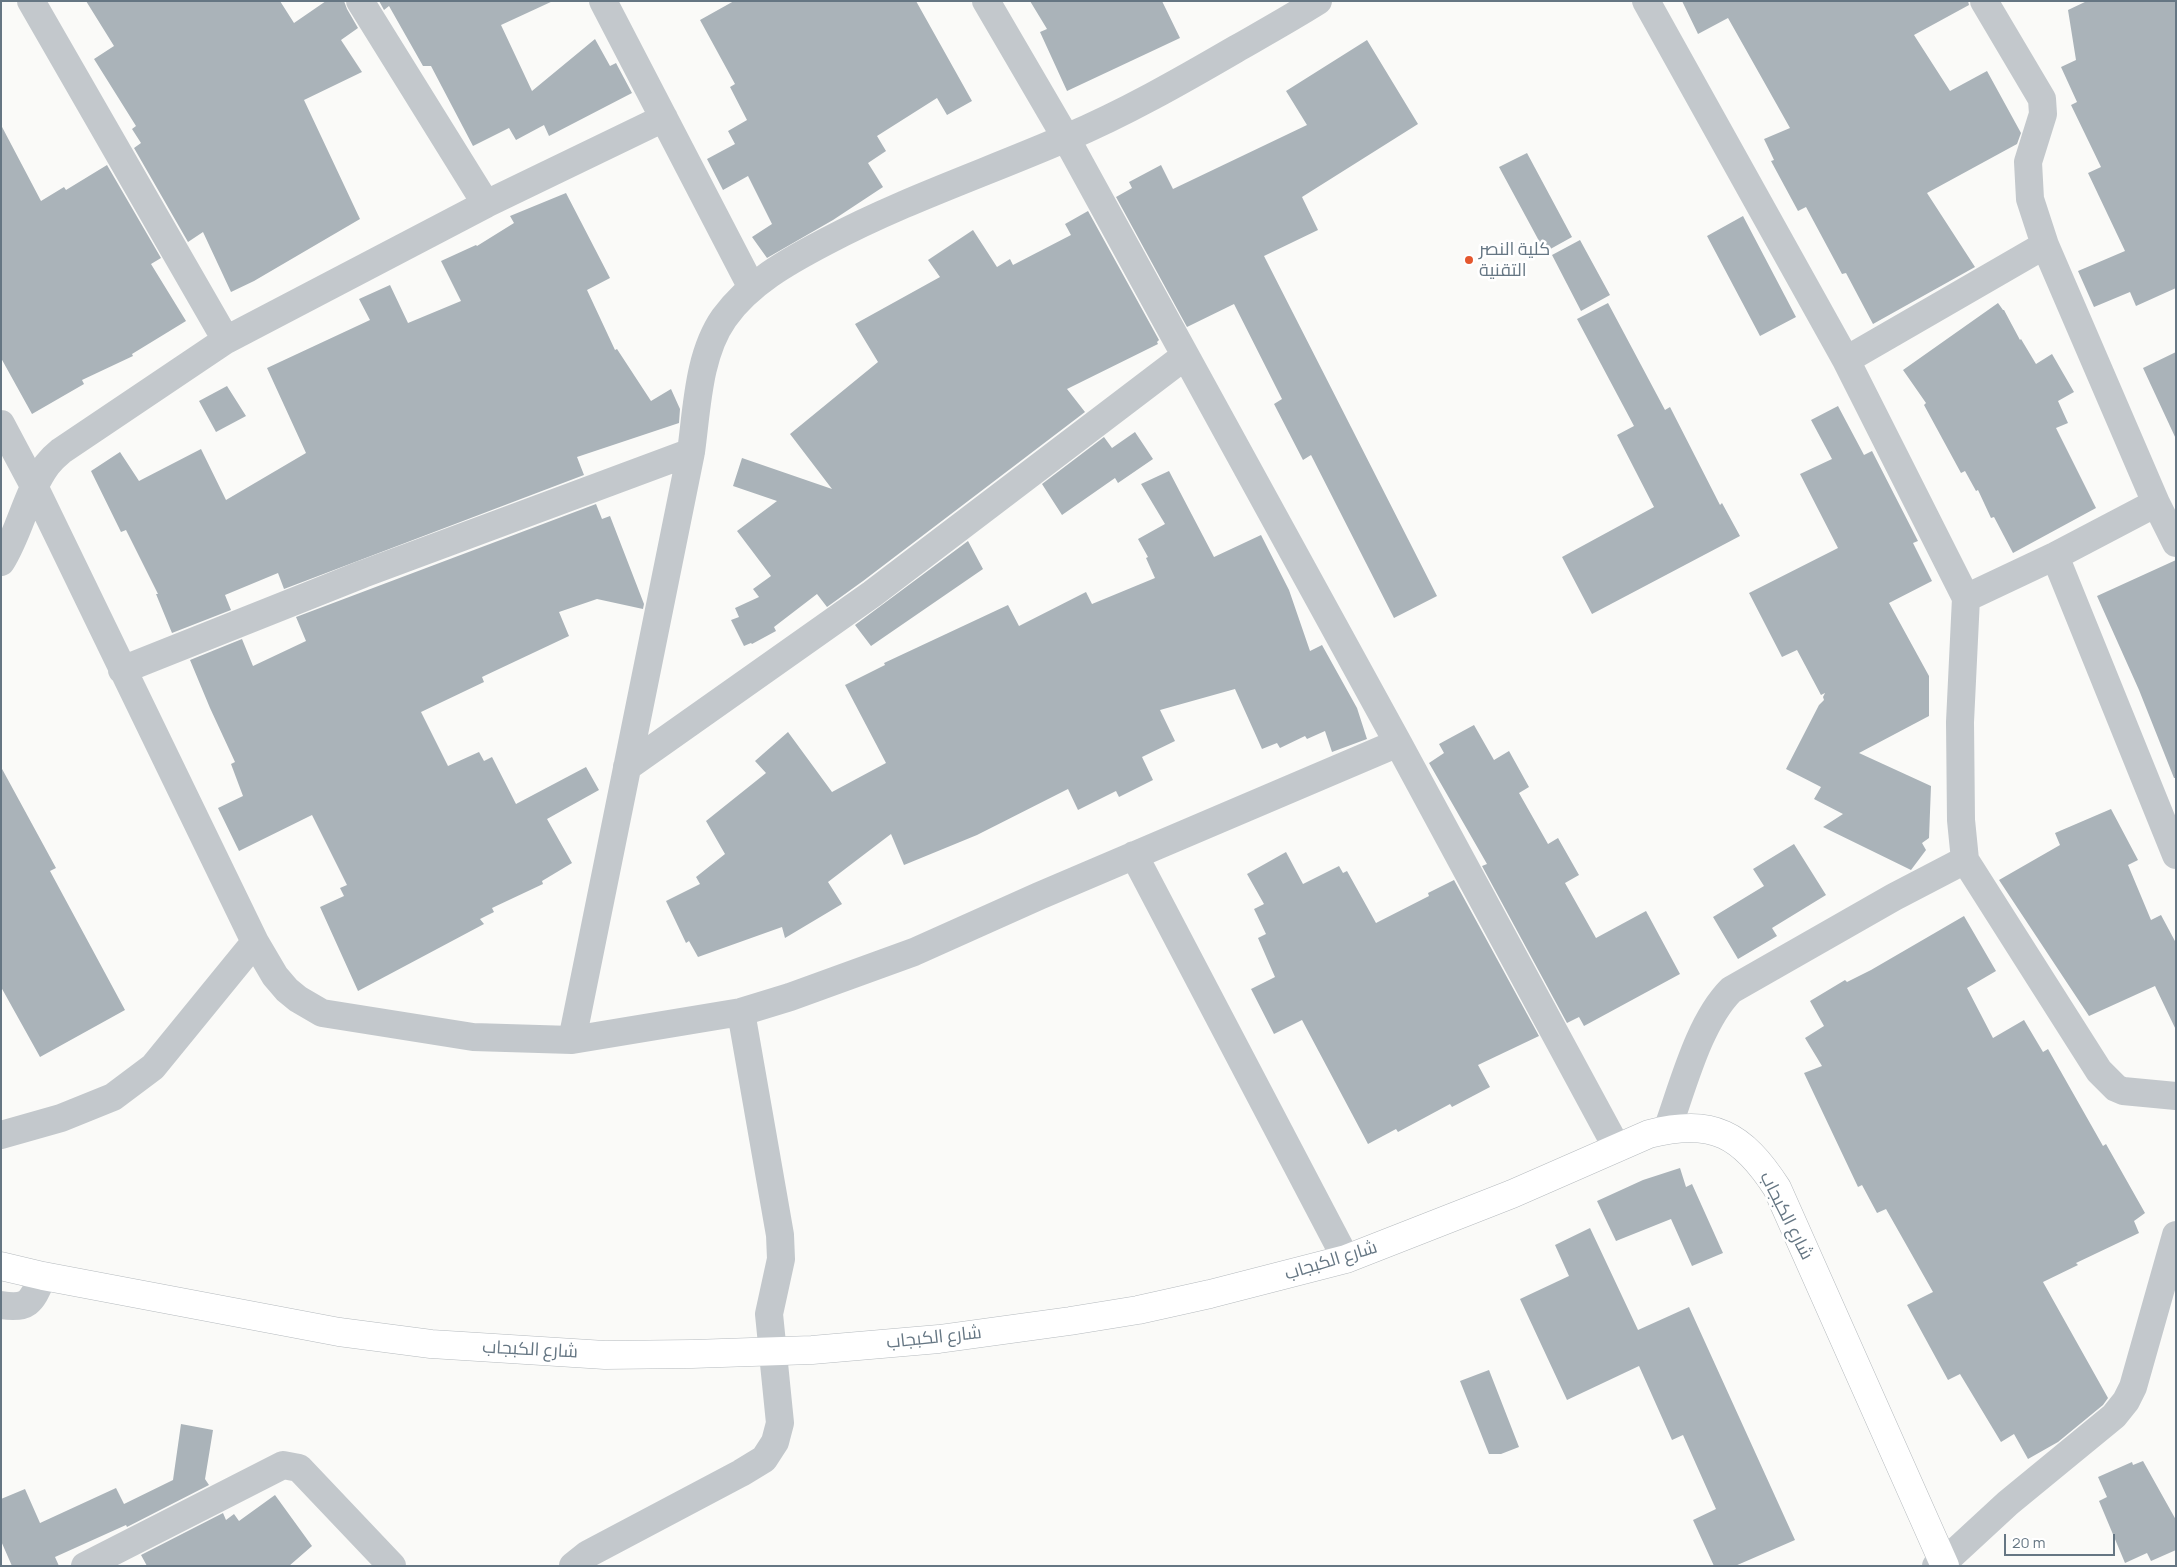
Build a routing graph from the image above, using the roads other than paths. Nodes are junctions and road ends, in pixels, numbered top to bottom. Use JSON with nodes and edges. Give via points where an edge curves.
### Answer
{"nodes":[{"id":1,"x":31,"y":1,"type":"edge"},
{"id":2,"x":360,"y":1,"type":"edge"},
{"id":3,"x":602,"y":1,"type":"edge"},
{"id":4,"x":986,"y":1,"type":"edge"},
{"id":5,"x":1646,"y":1,"type":"edge"},
{"id":6,"x":1984,"y":1,"type":"edge"},
{"id":7,"x":1312,"y":3,"type":"edge"},
{"id":8,"x":664,"y":118,"type":"junction"},
{"id":9,"x":1066,"y":138,"type":"junction"},
{"id":10,"x":486,"y":204,"type":"junction"},
{"id":11,"x":2045,"y":245,"type":"junction"},
{"id":12,"x":752,"y":288,"type":"junction"},
{"id":13,"x":226,"y":340,"type":"junction"},
{"id":14,"x":1185,"y":356,"type":"junction"},
{"id":15,"x":1846,"y":360,"type":"junction"},
{"id":16,"x":1,"y":424,"type":"edge"},
{"id":17,"x":691,"y":452,"type":"junction"},
{"id":18,"x":35,"y":488,"type":"junction"},
{"id":19,"x":2156,"y":503,"type":"junction"},
{"id":20,"x":2176,"y":543,"type":"edge"},
{"id":21,"x":2055,"y":556,"type":"junction"},
{"id":22,"x":1,"y":562,"type":"edge"},
{"id":23,"x":1966,"y":598,"type":"junction"},
{"id":24,"x":122,"y":670,"type":"junction"},
{"id":25,"x":1398,"y":743,"type":"junction"},
{"id":26,"x":627,"y":767,"type":"junction"},
{"id":27,"x":1134,"y":855,"type":"junction"},
{"id":28,"x":2176,"y":855,"type":"edge"},
{"id":29,"x":1965,"y":860,"type":"junction"},
{"id":30,"x":255,"y":942,"type":"junction"},
{"id":31,"x":741,"y":1012,"type":"junction"},
{"id":32,"x":572,"y":1040,"type":"junction"},
{"id":33,"x":2176,"y":1096,"type":"edge"},
{"id":34,"x":1667,"y":1130,"type":"junction"},
{"id":35,"x":1,"y":1135,"type":"edge"},
{"id":36,"x":1617,"y":1148,"type":"junction"},
{"id":37,"x":2176,"y":1235,"type":"edge"},
{"id":38,"x":1346,"y":1259,"type":"junction"},
{"id":39,"x":1,"y":1266,"type":"edge"},
{"id":40,"x":43,"y":1276,"type":"junction"},
{"id":41,"x":2168,"y":1289,"type":"edge"},
{"id":42,"x":1,"y":1305,"type":"edge"},
{"id":43,"x":772,"y":1350,"type":"junction"},
{"id":44,"x":1941,"y":1565,"type":"edge"},
{"id":45,"x":85,"y":1566,"type":"edge"},
{"id":46,"x":392,"y":1566,"type":"edge"},
{"id":47,"x":573,"y":1566,"type":"edge"}],
"edges":[{"from":1,"to":13,"type":"street"},
{"from":2,"to":10,"type":"street"},
{"from":3,"to":8,"type":"street"},
{"from":4,"to":9,"type":"street"},
{"from":5,"to":15,"type":"street"},
{"from":6,"to":11,"type":"street","via":[[2042,99],[2043,114],[2028,162],[2028,181],[2030,199]]},
{"from":7,"to":9,"type":"street","via":[[1188,77]]},
{"from":8,"to":10,"type":"street"},
{"from":8,"to":12,"type":"street"},
{"from":9,"to":12,"type":"street","via":[[880,214],[796,257]]},
{"from":9,"to":14,"type":"street"},
{"from":10,"to":13,"type":"street"},
{"from":11,"to":15,"type":"street"},
{"from":11,"to":19,"type":"street"},
{"from":12,"to":17,"type":"street","via":[[723,320],[709,348]]},
{"from":13,"to":18,"type":"street","via":[[61,451],[47,465]]},
{"from":14,"to":25,"type":"street"},
{"from":14,"to":26,"type":"street","via":[[872,594]]},
{"from":15,"to":23,"type":"street"},
{"from":16,"to":18,"type":"street"},
{"from":17,"to":24,"type":"street","via":[[363,574]]},
{"from":17,"to":26,"type":"street"},
{"from":18,"to":22,"type":"street"},
{"from":18,"to":24,"type":"street"},
{"from":19,"to":20,"type":"street"},
{"from":19,"to":21,"type":"street"},
{"from":21,"to":23,"type":"street"},
{"from":21,"to":28,"type":"street"},
{"from":23,"to":29,"type":"street","via":[[1960,722],[1961,820]]},
{"from":24,"to":30,"type":"street"},
{"from":25,"to":27,"type":"street"},
{"from":25,"to":36,"type":"street"},
{"from":26,"to":32,"type":"street"},
{"from":27,"to":31,"type":"street","via":[[914,952]]},
{"from":27,"to":38,"type":"street"},
{"from":29,"to":33,"type":"street","via":[[2099,1071],[2123,1091]]},
{"from":29,"to":34,"type":"street","via":[[1731,990],[1706,1024]]},
{"from":30,"to":32,"type":"street","via":[[287,990],[322,1013],[474,1037]]},
{"from":30,"to":35,"type":"street","via":[[153,1067],[113,1097],[61,1118]]},
{"from":31,"to":32,"type":"street"},
{"from":31,"to":43,"type":"street","via":[[780,1235],[781,1259],[769,1314]]},
{"from":34,"to":36,"type":"main road","name":"شارع الكبجاب"},
{"from":34,"to":44,"type":"main road","name":"شارع الكبجاب","via":[[1693,1127],[1716,1131],[1735,1141],[1754,1156],[1777,1188]]},
{"from":36,"to":38,"type":"main road","name":"شارع الكبجاب","via":[[1512,1194]]},
{"from":37,"to":41,"type":"street"},
{"from":38,"to":43,"type":"main road","name":"شارع الكبجاب","via":[[1210,1294],[1070,1321],[939,1339],[812,1350]]},
{"from":39,"to":40,"type":"main road","name":"شارع الكبجاب"},
{"from":40,"to":42,"type":"street","via":[[34,1298],[26,1304],[17,1308]]},
{"from":40,"to":43,"type":"main road","name":"شارع الكبجاب","via":[[339,1332],[430,1344],[605,1354]]},
{"from":41,"to":44,"type":"street","via":[[2133,1387],[2114,1416],[2008,1503]]},
{"from":43,"to":47,"type":"street","via":[[780,1423],[775,1442],[764,1459],[588,1554]]},
{"from":45,"to":46,"type":"street","via":[[283,1465],[299,1468]]}]}
